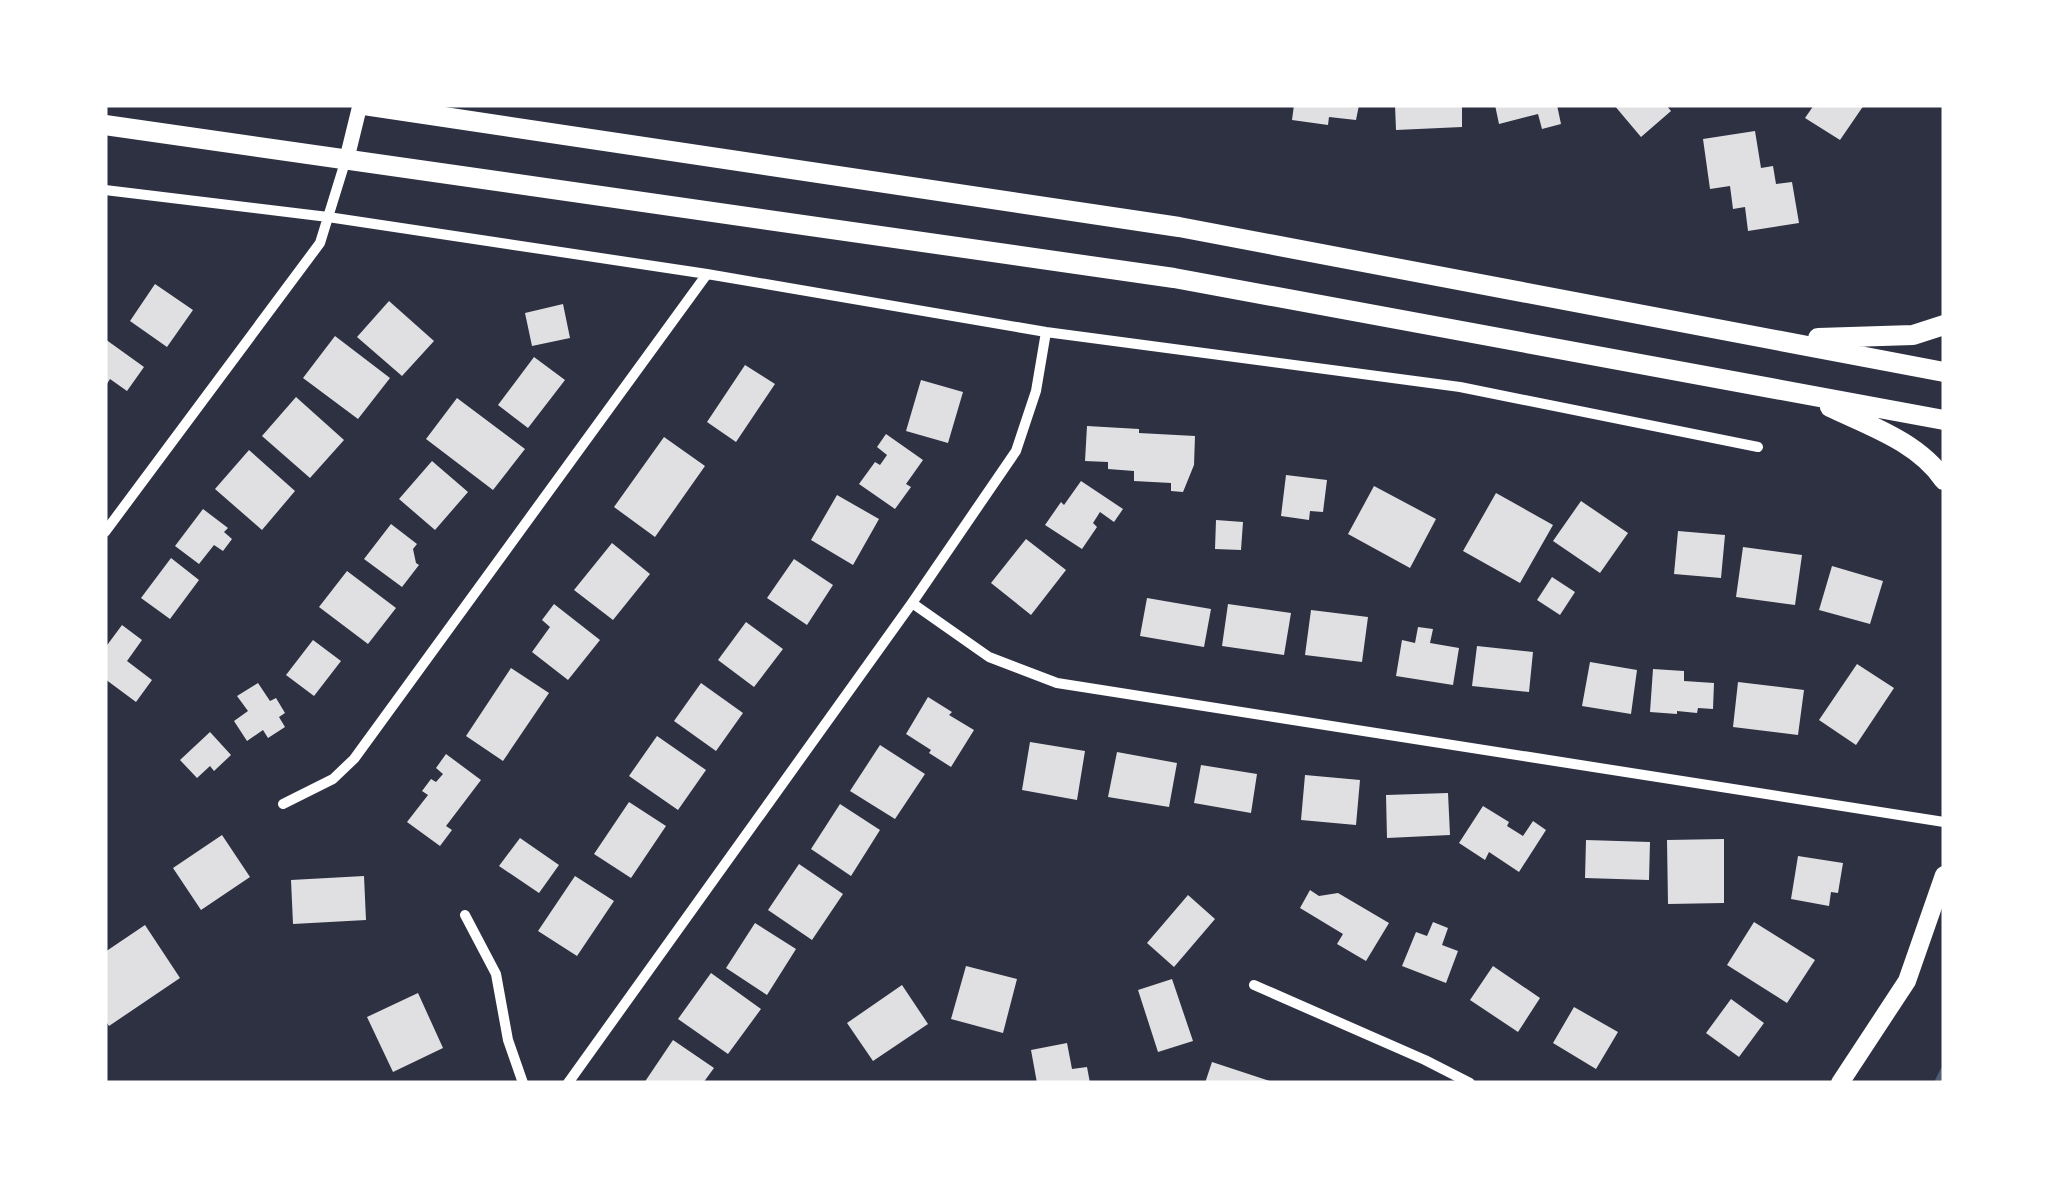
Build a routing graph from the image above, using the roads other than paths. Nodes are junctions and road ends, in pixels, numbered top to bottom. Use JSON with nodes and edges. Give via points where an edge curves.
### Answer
{"nodes":[{"id":1,"x":362,"y":105,"type":"edge"},
{"id":2,"x":105,"y":125,"type":"edge"},
{"id":3,"x":347,"y":158,"type":"junction"},
{"id":4,"x":105,"y":190,"type":"edge"},
{"id":5,"x":328,"y":217,"type":"junction"},
{"id":6,"x":708,"y":274,"type":"junction"},
{"id":7,"x":1944,"y":325,"type":"edge"},
{"id":8,"x":1705,"y":326,"type":"junction"},
{"id":9,"x":1046,"y":332,"type":"junction"},
{"id":10,"x":1944,"y":372,"type":"edge"},
{"id":11,"x":1805,"y":395,"type":"junction"},
{"id":12,"x":1944,"y":420,"type":"edge"},
{"id":13,"x":1758,"y":447,"type":"dead end"},
{"id":14,"x":1944,"y":480,"type":"edge"},
{"id":15,"x":105,"y":532,"type":"edge"},
{"id":16,"x":912,"y":603,"type":"junction"},
{"id":17,"x":283,"y":804,"type":"dead end"},
{"id":18,"x":1944,"y":822,"type":"edge"},
{"id":19,"x":1944,"y":875,"type":"edge"},
{"id":20,"x":465,"y":915,"type":"dead end"},
{"id":21,"x":1254,"y":984,"type":"dead end"},
{"id":22,"x":523,"y":1083,"type":"edge"},
{"id":23,"x":568,"y":1083,"type":"edge"},
{"id":24,"x":1470,"y":1083,"type":"edge"},
{"id":25,"x":1840,"y":1083,"type":"edge"}],
"edges":[{"from":1,"to":3,"type":"street"},
{"from":1,"to":8,"type":"main road","via":[[1180,228]]},
{"from":2,"to":3,"type":"main road"},
{"from":3,"to":5,"type":"street"},
{"from":3,"to":11,"type":"main road","via":[[1174,278]]},
{"from":4,"to":5,"type":"street"},
{"from":5,"to":6,"type":"street"},
{"from":5,"to":15,"type":"street","via":[[320,243]]},
{"from":6,"to":9,"type":"street"},
{"from":6,"to":17,"type":"street","via":[[354,759],[333,779]]},
{"from":7,"to":8,"type":"main road","via":[[1913,335],[1829,339]]},
{"from":8,"to":10,"type":"main road"},
{"from":9,"to":13,"type":"street","via":[[1460,387]]},
{"from":9,"to":16,"type":"street","via":[[1016,451]]},
{"from":11,"to":12,"type":"main road"},
{"from":11,"to":14,"type":"main road","via":[[1895,438]]},
{"from":16,"to":18,"type":"street","via":[[988,657],[1056,683]]},
{"from":16,"to":23,"type":"street"},
{"from":19,"to":25,"type":"main road","via":[[1908,980]]},
{"from":20,"to":22,"type":"street","via":[[496,974]]},
{"from":21,"to":24,"type":"street"}]}
